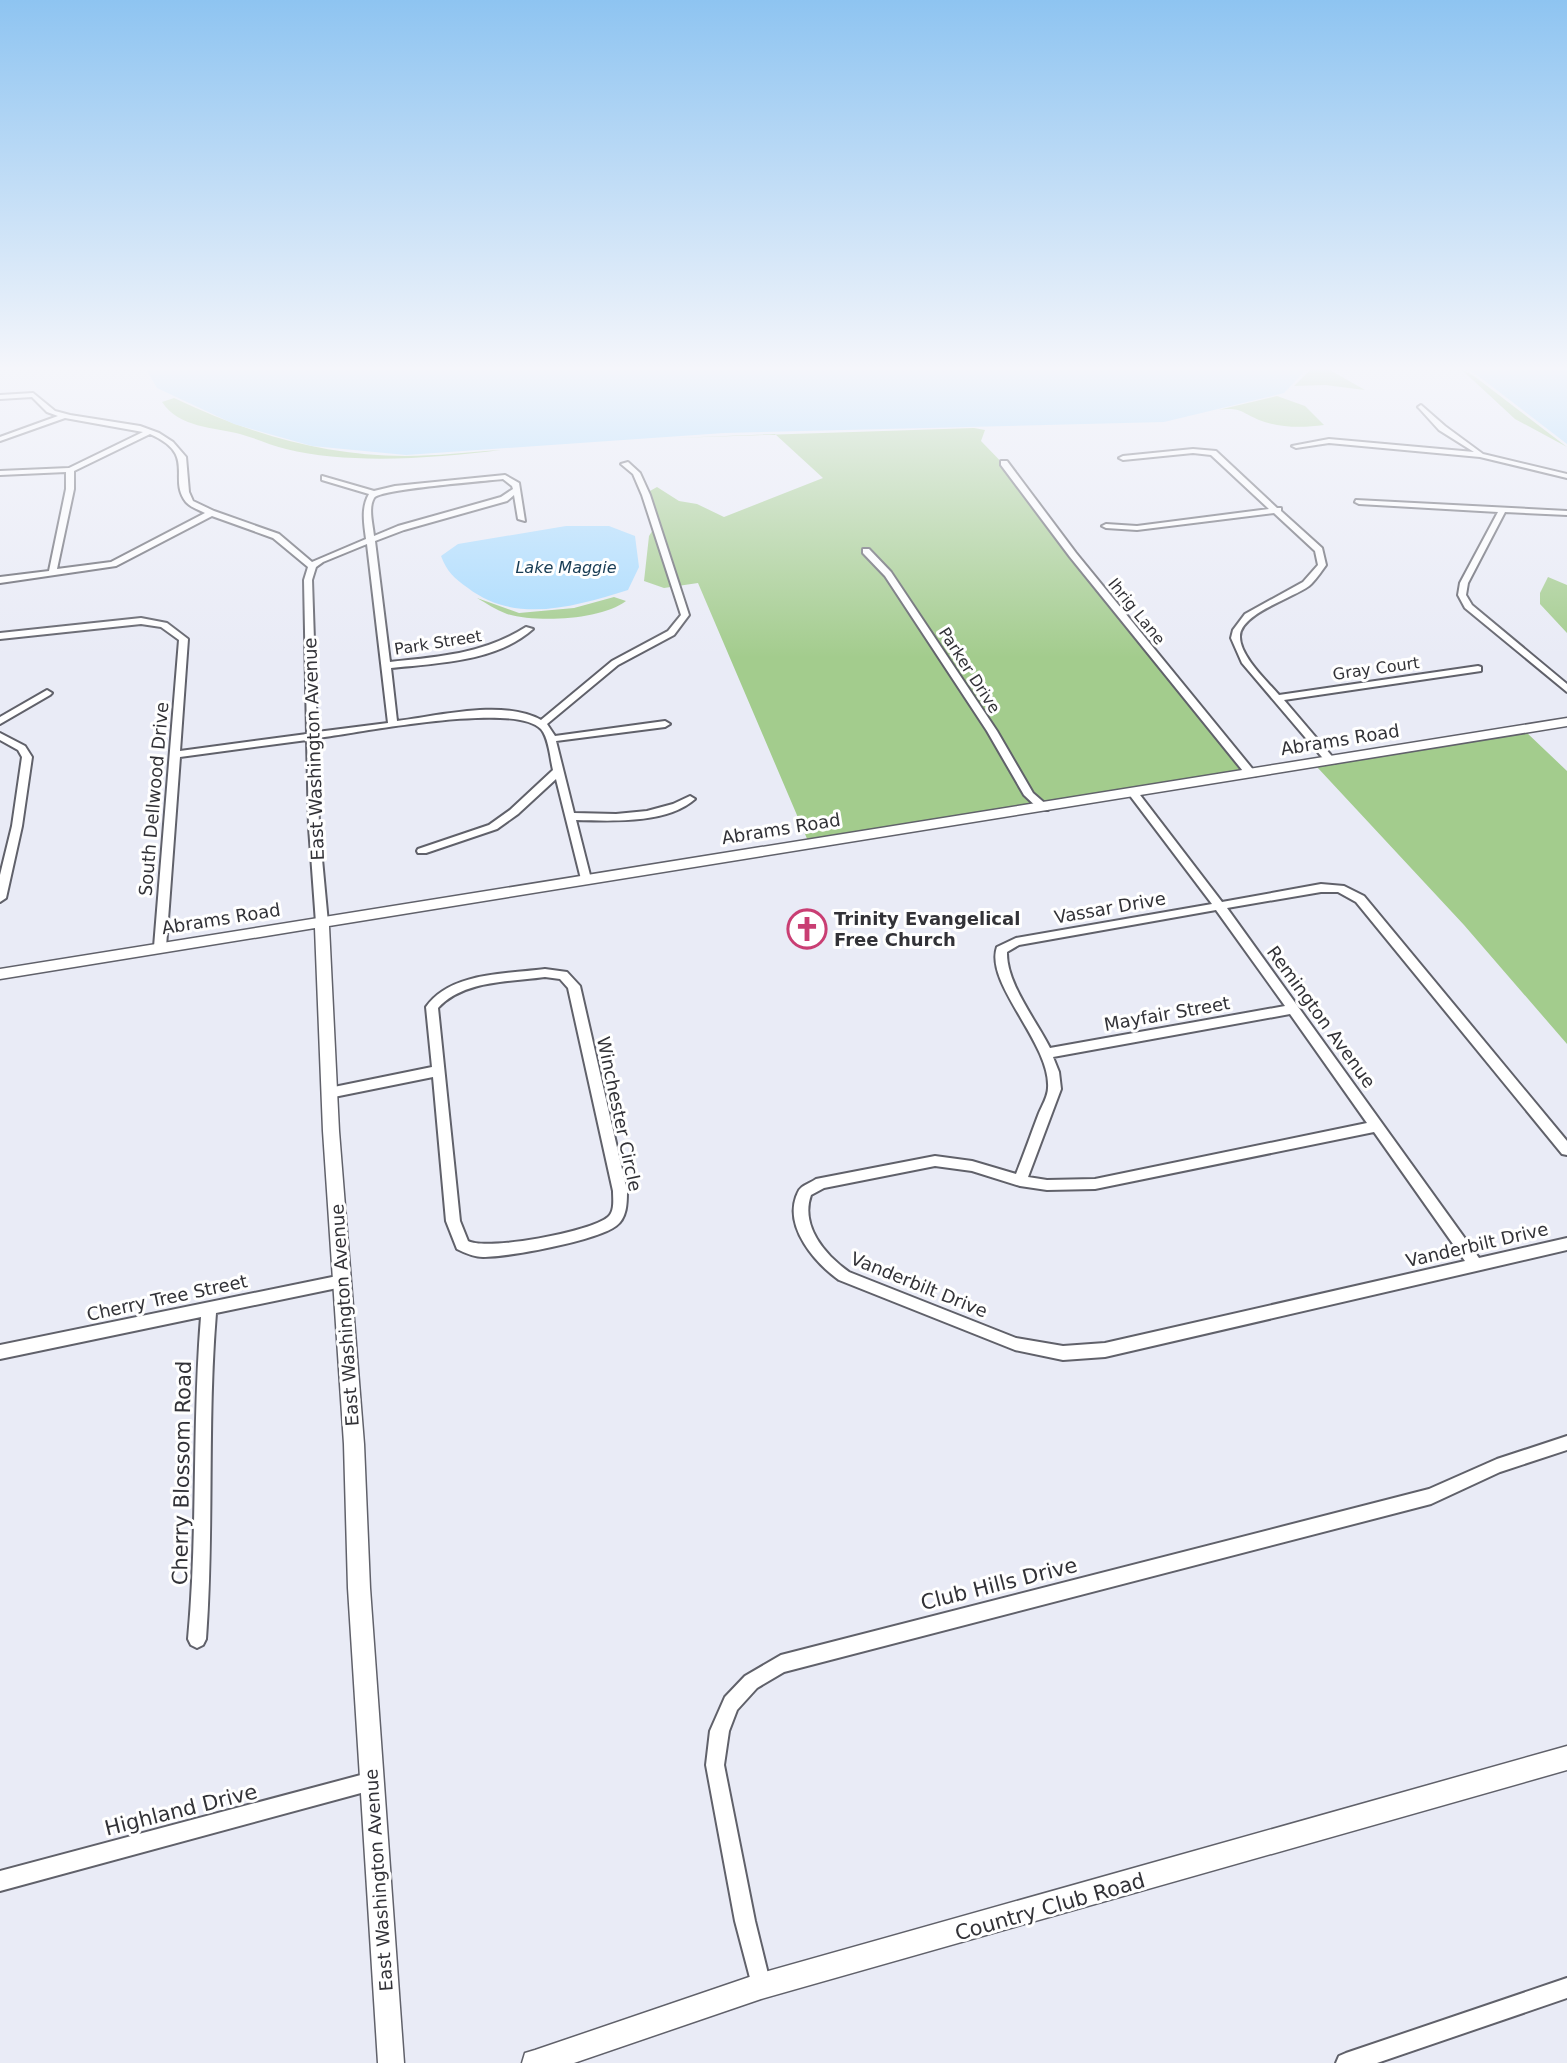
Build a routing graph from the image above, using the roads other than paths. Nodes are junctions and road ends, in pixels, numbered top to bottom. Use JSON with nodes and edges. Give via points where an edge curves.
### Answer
{"nodes":[{"id":1,"x":80,"y":465,"type":"edge"},
{"id":2,"x":183,"y":465,"type":"edge"},
{"id":3,"x":627,"y":465,"type":"edge"},
{"id":4,"x":1006,"y":465,"type":"edge"},
{"id":5,"x":1226,"y":465,"type":"edge"},
{"id":6,"x":1524,"y":465,"type":"edge"},
{"id":7,"x":70,"y":470,"type":"junction"},
{"id":8,"x":0,"y":473,"type":"edge"},
{"id":9,"x":1567,"y":476,"type":"edge"},
{"id":10,"x":325,"y":478,"type":"dead end"},
{"id":11,"x":513,"y":480,"type":"joint"},
{"id":12,"x":515,"y":491,"type":"junction"},
{"id":13,"x":374,"y":493,"type":"junction"},
{"id":14,"x":1359,"y":502,"type":"dead end"},
{"id":15,"x":1278,"y":510,"type":"junction"},
{"id":16,"x":1502,"y":510,"type":"junction"},
{"id":17,"x":211,"y":513,"type":"junction"},
{"id":18,"x":1567,"y":513,"type":"edge"},
{"id":19,"x":522,"y":519,"type":"dead end"},
{"id":20,"x":1107,"y":526,"type":"dead end"},
{"id":21,"x":373,"y":540,"type":"junction"},
{"id":22,"x":866,"y":551,"type":"dead end"},
{"id":23,"x":312,"y":566,"type":"junction"},
{"id":24,"x":52,"y":574,"type":"junction"},
{"id":25,"x":0,"y":580,"type":"edge"},
{"id":26,"x":1465,"y":602,"type":"joint"},
{"id":27,"x":529,"y":629,"type":"dead end"},
{"id":28,"x":0,"y":636,"type":"edge"},
{"id":29,"x":388,"y":665,"type":"junction"},
{"id":30,"x":1478,"y":669,"type":"dead end"},
{"id":31,"x":1567,"y":689,"type":"edge"},
{"id":32,"x":47,"y":694,"type":"dead end"},
{"id":33,"x":1279,"y":698,"type":"junction"},
{"id":34,"x":0,"y":721,"type":"edge"},
{"id":35,"x":1567,"y":722,"type":"edge"},
{"id":36,"x":542,"y":724,"type":"junction"},
{"id":37,"x":665,"y":724,"type":"dead end"},
{"id":38,"x":393,"y":725,"type":"junction"},
{"id":39,"x":0,"y":736,"type":"edge"},
{"id":40,"x":312,"y":736,"type":"junction"},
{"id":41,"x":551,"y":739,"type":"junction"},
{"id":42,"x":176,"y":755,"type":"junction"},
{"id":43,"x":1331,"y":761,"type":"junction"},
{"id":44,"x":559,"y":770,"type":"junction"},
{"id":45,"x":1251,"y":774,"type":"junction"},
{"id":46,"x":1133,"y":793,"type":"junction"},
{"id":47,"x":690,"y":799,"type":"dead end"},
{"id":48,"x":1044,"y":808,"type":"junction"},
{"id":49,"x":570,"y":816,"type":"junction"},
{"id":50,"x":422,"y":850,"type":"dead end"},
{"id":51,"x":586,"y":879,"type":"junction"},
{"id":52,"x":1350,"y":892,"type":"joint"},
{"id":53,"x":0,"y":898,"type":"edge"},
{"id":54,"x":1220,"y":907,"type":"junction"},
{"id":55,"x":322,"y":922,"type":"junction"},
{"id":56,"x":160,"y":947,"type":"junction"},
{"id":57,"x":0,"y":974,"type":"edge"},
{"id":58,"x":1293,"y":1009,"type":"junction"},
{"id":59,"x":1048,"y":1054,"type":"junction"},
{"id":60,"x":437,"y":1071,"type":"junction"},
{"id":61,"x":330,"y":1093,"type":"junction"},
{"id":62,"x":1377,"y":1126,"type":"junction"},
{"id":63,"x":1567,"y":1150,"type":"edge"},
{"id":64,"x":1020,"y":1181,"type":"junction"},
{"id":65,"x":1567,"y":1244,"type":"edge"},
{"id":66,"x":1476,"y":1265,"type":"junction"},
{"id":67,"x":342,"y":1281,"type":"junction"},
{"id":68,"x":209,"y":1308,"type":"junction"},
{"id":69,"x":0,"y":1352,"type":"edge"},
{"id":70,"x":1567,"y":1443,"type":"edge"},
{"id":71,"x":197,"y":1639,"type":"dead end"},
{"id":72,"x":1567,"y":1758,"type":"edge"},
{"id":73,"x":372,"y":1781,"type":"junction"},
{"id":74,"x":0,"y":1881,"type":"edge"},
{"id":75,"x":761,"y":1986,"type":"junction"},
{"id":76,"x":1567,"y":1988,"type":"edge"},
{"id":77,"x":391,"y":2063,"type":"edge"},
{"id":78,"x":535,"y":2063,"type":"edge"},
{"id":79,"x":1346,"y":2063,"type":"edge"}],
"edges":[{"from":1,"to":7,"type":"street"},
{"from":2,"to":17,"type":"street","via":[[186,496]]},
{"from":3,"to":36,"type":"street","via":[[636,473],[646,495],[685,615],[671,633],[615,663]]},
{"from":4,"to":45,"type":"street","name":"Ihrig Lane"},
{"from":5,"to":15,"type":"street"},
{"from":6,"to":9,"type":"street"},
{"from":7,"to":8,"type":"street"},
{"from":7,"to":24,"type":"street"},
{"from":10,"to":13,"type":"street"},
{"from":11,"to":12,"type":"street"},
{"from":11,"to":13,"type":"street","via":[[498,476]]},
{"from":12,"to":19,"type":"street"},
{"from":12,"to":21,"type":"street","via":[[504,499]]},
{"from":13,"to":21,"type":"street","via":[[367,509]]},
{"from":14,"to":16,"type":"street"},
{"from":15,"to":20,"type":"street","via":[[1137,528]]},
{"from":15,"to":33,"type":"street","via":[[1315,545],[1322,560],[1314,578],[1248,616],[1237,630],[1239,652]]},
{"from":16,"to":18,"type":"street"},
{"from":16,"to":26,"type":"street","via":[[1464,583]]},
{"from":17,"to":23,"type":"street","via":[[276,536]]},
{"from":17,"to":24,"type":"street","via":[[113,564]]},
{"from":21,"to":23,"type":"street"},
{"from":21,"to":29,"type":"street"},
{"from":22,"to":48,"type":"street","name":"Parker Drive","via":[[888,574],[1029,795]]},
{"from":23,"to":40,"type":"street","name":"East Washington Avenue","via":[[308,580]]},
{"from":24,"to":25,"type":"street"},
{"from":26,"to":31,"type":"street"},
{"from":27,"to":29,"type":"street","name":"Park Street","via":[[505,645],[478,653]]},
{"from":28,"to":42,"type":"street","name":"South Dellwood Drive","via":[[141,621],[180,634],[185,654]]},
{"from":29,"to":38,"type":"street"},
{"from":30,"to":33,"type":"street","name":"Gray Court"},
{"from":32,"to":34,"type":"street"},
{"from":33,"to":43,"type":"street"},
{"from":35,"to":43,"type":"street","name":"Abrams Road"},
{"from":36,"to":38,"type":"street","via":[[484,714]]},
{"from":36,"to":41,"type":"street"},
{"from":37,"to":41,"type":"street"},
{"from":38,"to":40,"type":"street"},
{"from":39,"to":53,"type":"street","via":[[26,751],[27,765]]},
{"from":40,"to":42,"type":"street"},
{"from":40,"to":55,"type":"street","name":"East Washington Avenue"},
{"from":41,"to":44,"type":"street"},
{"from":42,"to":56,"type":"street","name":"South Dellwood Drive"},
{"from":43,"to":45,"type":"street","name":"Abrams Road"},
{"from":44,"to":49,"type":"street"},
{"from":44,"to":50,"type":"street","via":[[493,827]]},
{"from":45,"to":46,"type":"street","name":"Abrams Road"},
{"from":46,"to":48,"type":"street","name":"Abrams Road"},
{"from":46,"to":54,"type":"street","name":"Remington Avenue"},
{"from":47,"to":49,"type":"street","via":[[650,814]]},
{"from":48,"to":51,"type":"street","name":"Abrams Road"},
{"from":49,"to":51,"type":"street"},
{"from":51,"to":55,"type":"street","name":"Abrams Road"},
{"from":52,"to":54,"type":"street","name":"Vassar Drive","via":[[1321,888]]},
{"from":52,"to":63,"type":"street"},
{"from":54,"to":58,"type":"street","name":"Remington Avenue"},
{"from":54,"to":59,"type":"street","name":"Vassar Drive","via":[[1016,942],[1001,950],[1002,967]]},
{"from":55,"to":56,"type":"street","name":"Abrams Road"},
{"from":55,"to":61,"type":"street","name":"East Washington Avenue"},
{"from":56,"to":57,"type":"street","name":"Abrams Road"},
{"from":58,"to":59,"type":"street","name":"Mayfair Street"},
{"from":58,"to":62,"type":"street","name":"Remington Avenue"},
{"from":59,"to":64,"type":"street","name":"Vassar Drive","via":[[1055,1089]]},
{"from":60,"to":60,"type":"street","name":"Winchester Circle","via":[[431,1012],[446,992],[545,973],[569,980],[620,1191],[617,1216],[602,1228],[494,1251],[462,1245],[453,1222]]},
{"from":60,"to":61,"type":"street"},
{"from":61,"to":67,"type":"street","name":"East Washington Avenue"},
{"from":62,"to":64,"type":"street","name":"Vanderbilt Drive","via":[[1095,1184]]},
{"from":62,"to":66,"type":"street","name":"Remington Avenue"},
{"from":64,"to":66,"type":"street","name":"Vanderbilt Drive","via":[[954,1162],[917,1163],[821,1183],[805,1192],[800,1208],[812,1246],[844,1276],[1015,1344],[1063,1353],[1105,1350]]},
{"from":65,"to":66,"type":"street","name":"Vanderbilt Drive"},
{"from":67,"to":68,"type":"street","name":"Cherry Tree Street"},
{"from":67,"to":73,"type":"street","name":"East Washington Avenue"},
{"from":68,"to":69,"type":"street","name":"Cherry Tree Street"},
{"from":68,"to":71,"type":"street","name":"Cherry Blossom Road"},
{"from":70,"to":75,"type":"street","name":"Club Hills Drive","via":[[1497,1466],[1431,1496],[780,1664],[757,1675],[730,1703],[716,1745],[715,1765]]},
{"from":72,"to":75,"type":"street","name":"Country Club Road"},
{"from":73,"to":74,"type":"street","name":"Highland Drive"},
{"from":73,"to":77,"type":"street","name":"East Washington Avenue"},
{"from":75,"to":78,"type":"street","name":"Country Club Road"},
{"from":76,"to":79,"type":"street"}]}
